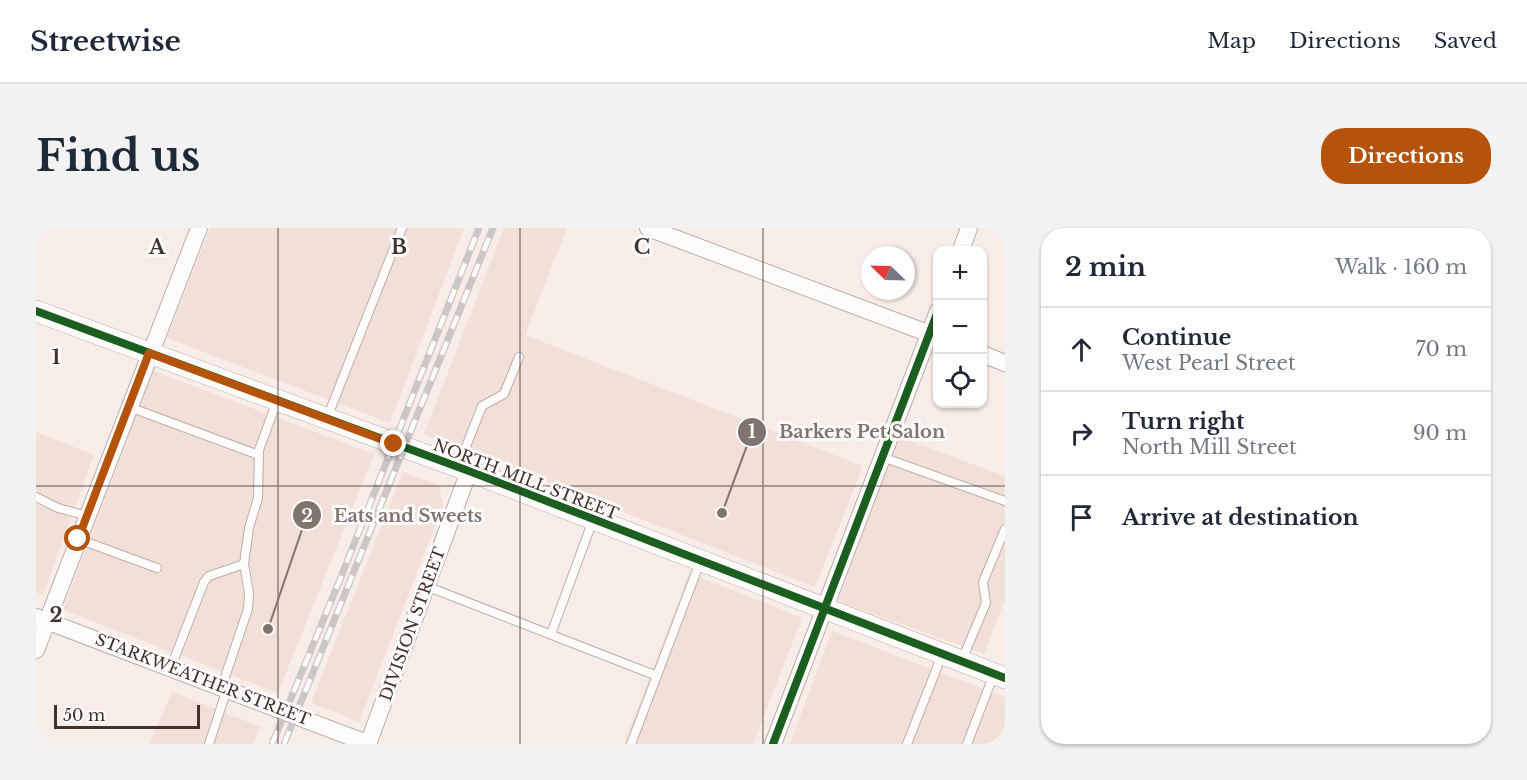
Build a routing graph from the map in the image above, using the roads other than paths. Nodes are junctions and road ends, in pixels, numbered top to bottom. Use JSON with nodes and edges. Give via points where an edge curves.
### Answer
{"nodes":[{"id":1,"x":199,"y":228,"type":"edge"},
{"id":2,"x":402,"y":228,"type":"edge"},
{"id":3,"x":648,"y":228,"type":"edge"},
{"id":4,"x":969,"y":228,"type":"edge"},
{"id":5,"x":962,"y":246,"type":"edge"},
{"id":6,"x":36,"y":311,"type":"edge"},
{"id":7,"x":933,"y":336,"type":"edge"},
{"id":8,"x":149,"y":353,"type":"junction"},
{"id":9,"x":987,"y":356,"type":"edge"},
{"id":10,"x":519,"y":357,"type":"dead end"},
{"id":11,"x":1005,"y":363,"type":"edge"},
{"id":12,"x":277,"y":400,"type":"junction"},
{"id":13,"x":129,"y":407,"type":"junction"},
{"id":14,"x":327,"y":419,"type":"junction"},
{"id":15,"x":259,"y":455,"type":"junction"},
{"id":16,"x":882,"y":457,"type":"junction"},
{"id":17,"x":463,"y":469,"type":"junction"},
{"id":18,"x":36,"y":497,"type":"edge"},
{"id":19,"x":1005,"y":501,"type":"edge"},
{"id":20,"x":87,"y":516,"type":"junction"},
{"id":21,"x":593,"y":519,"type":"junction"},
{"id":22,"x":1005,"y":529,"type":"edge"},
{"id":23,"x":78,"y":539,"type":"junction"},
{"id":24,"x":700,"y":561,"type":"junction"},
{"id":25,"x":244,"y":564,"type":"junction"},
{"id":26,"x":157,"y":568,"type":"dead end"},
{"id":27,"x":426,"y":586,"type":"junction"},
{"id":28,"x":824,"y":610,"type":"junction"},
{"id":29,"x":42,"y":619,"type":"edge"},
{"id":30,"x":551,"y":634,"type":"junction"},
{"id":31,"x":36,"y":650,"type":"edge"},
{"id":32,"x":952,"y":658,"type":"junction"},
{"id":33,"x":171,"y":667,"type":"junction"},
{"id":34,"x":657,"y":676,"type":"junction"},
{"id":35,"x":1000,"y":676,"type":"edge"},
{"id":36,"x":225,"y":687,"type":"junction"},
{"id":37,"x":209,"y":744,"type":"edge"},
{"id":38,"x":368,"y":744,"type":"edge"},
{"id":39,"x":631,"y":744,"type":"edge"},
{"id":40,"x":773,"y":744,"type":"edge"},
{"id":41,"x":907,"y":744,"type":"edge"},
{"id":42,"x":967,"y":744,"type":"edge"}],
"edges":[{"from":1,"to":8,"type":"street"},
{"from":2,"to":14,"type":"lane"},
{"from":3,"to":7,"type":"street"},
{"from":4,"to":5,"type":"street"},
{"from":6,"to":8,"type":"street","name":"NORTH MILL STREET"},
{"from":7,"to":16,"type":"street"},
{"from":8,"to":12,"type":"street","name":"NORTH MILL STREET"},
{"from":8,"to":13,"type":"street"},
{"from":9,"to":11,"type":"street"},
{"from":10,"to":17,"type":"lane","via":[[504,394],[482,406]]},
{"from":12,"to":14,"type":"street","name":"NORTH MILL STREET"},
{"from":12,"to":15,"type":"lane"},
{"from":13,"to":15,"type":"lane"},
{"from":13,"to":20,"type":"street"},
{"from":14,"to":17,"type":"street","name":"NORTH MILL STREET"},
{"from":15,"to":25,"type":"lane","via":[[258,498]]},
{"from":16,"to":19,"type":"lane"},
{"from":16,"to":28,"type":"street"},
{"from":17,"to":21,"type":"street","name":"NORTH MILL STREET"},
{"from":17,"to":27,"type":"street","name":"DIVISION STREET"},
{"from":18,"to":20,"type":"lane"},
{"from":20,"to":23,"type":"street"},
{"from":21,"to":24,"type":"street","name":"NORTH MILL STREET"},
{"from":21,"to":30,"type":"lane"},
{"from":22,"to":32,"type":"lane","via":[[983,582],[986,603]]},
{"from":23,"to":26,"type":"lane"},
{"from":23,"to":29,"type":"street"},
{"from":24,"to":28,"type":"street","name":"NORTH MILL STREET"},
{"from":24,"to":34,"type":"lane"},
{"from":25,"to":33,"type":"lane","via":[[209,576],[204,582]]},
{"from":25,"to":36,"type":"lane","via":[[248,609]]},
{"from":27,"to":30,"type":"lane"},
{"from":27,"to":38,"type":"street","name":"DIVISION STREET"},
{"from":28,"to":32,"type":"street","name":"NORTH MILL STREET"},
{"from":28,"to":40,"type":"street"},
{"from":29,"to":31,"type":"street"},
{"from":29,"to":33,"type":"street","name":"STARKWEATHER STREET"},
{"from":30,"to":34,"type":"lane"},
{"from":32,"to":35,"type":"street","name":"NORTH MILL STREET"},
{"from":32,"to":41,"type":"lane"},
{"from":33,"to":36,"type":"street","name":"STARKWEATHER STREET"},
{"from":34,"to":39,"type":"lane"},
{"from":35,"to":42,"type":"lane"},
{"from":36,"to":37,"type":"lane"},
{"from":36,"to":38,"type":"street","name":"STARKWEATHER STREET"}]}
